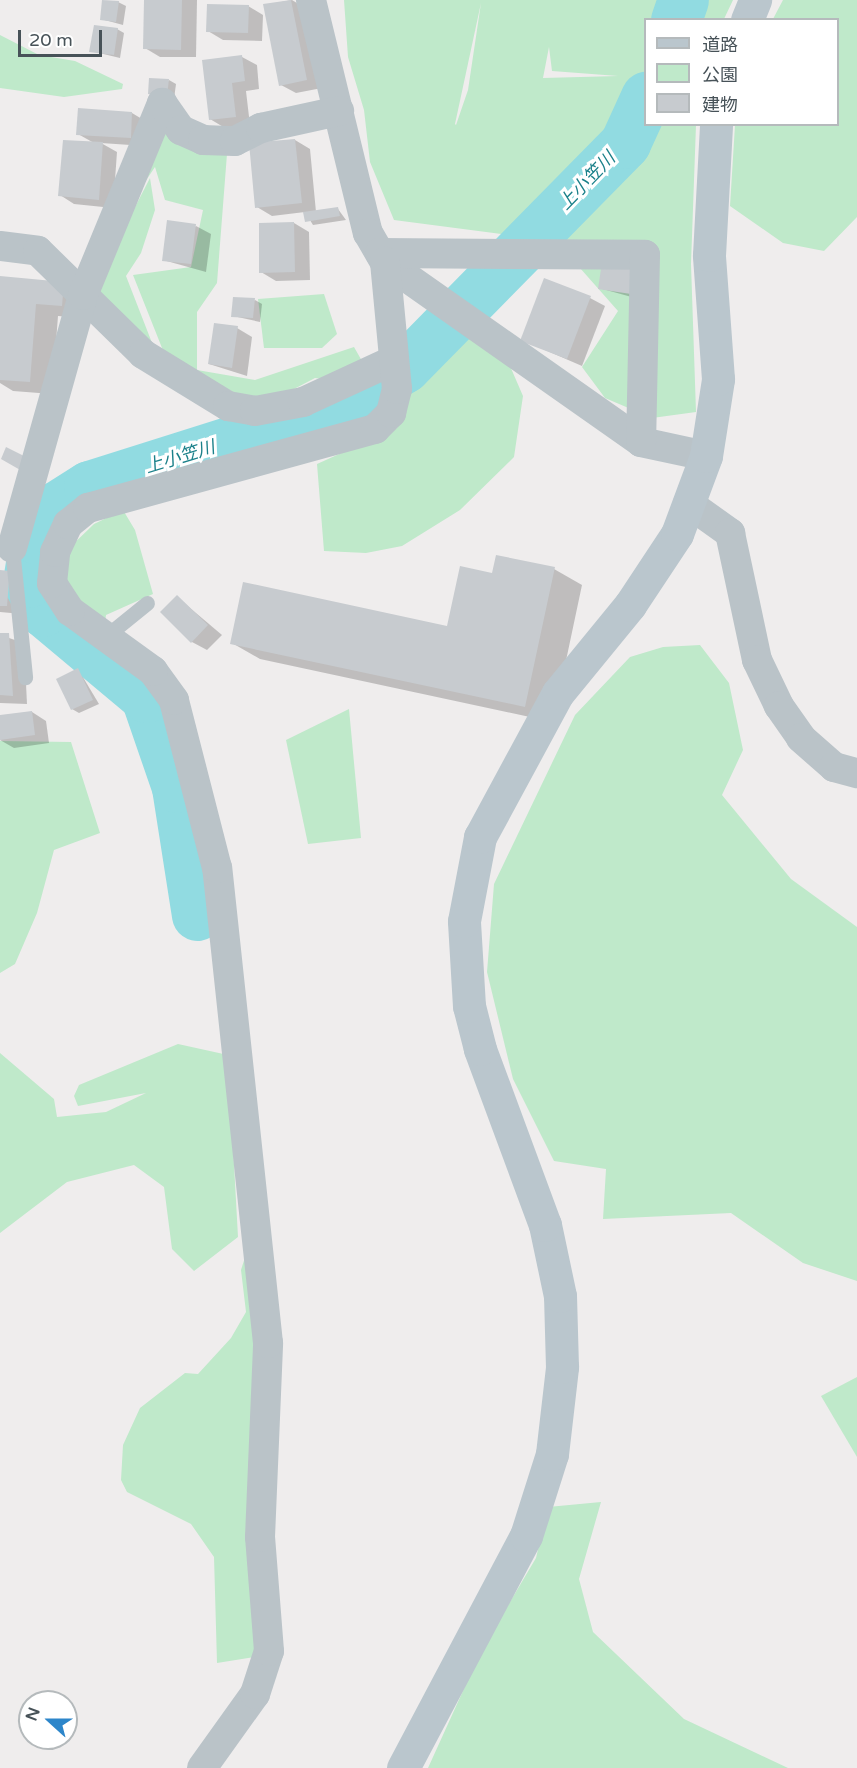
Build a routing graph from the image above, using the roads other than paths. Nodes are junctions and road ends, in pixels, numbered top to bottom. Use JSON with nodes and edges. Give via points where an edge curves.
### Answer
{"nodes":[{"id":1,"x":311,"y":0,"type":"edge"},
{"id":2,"x":755,"y":0,"type":"edge"},
{"id":3,"x":748,"y":18,"type":"edge"},
{"id":4,"x":339,"y":111,"type":"junction"},
{"id":5,"x":716,"y":126,"type":"edge"},
{"id":6,"x":0,"y":246,"type":"edge"},
{"id":7,"x":382,"y":257,"type":"junction"},
{"id":8,"x":83,"y":296,"type":"junction"},
{"id":9,"x":393,"y":352,"type":"junction"},
{"id":10,"x":641,"y":442,"type":"junction"},
{"id":11,"x":706,"y":456,"type":"junction"},
{"id":12,"x":688,"y":503,"type":"junction"},
{"id":13,"x":26,"y":549,"type":"edge"},
{"id":14,"x":147,"y":603,"type":"dead end"},
{"id":15,"x":105,"y":637,"type":"junction"},
{"id":16,"x":25,"y":677,"type":"dead end"},
{"id":17,"x":857,"y":773,"type":"edge"},
{"id":18,"x":202,"y":1768,"type":"edge"},
{"id":19,"x":404,"y":1768,"type":"edge"}],
"edges":[{"from":1,"to":4,"type":"street"},
{"from":2,"to":3,"type":"street"},
{"from":4,"to":7,"type":"street","via":[[368,233]]},
{"from":4,"to":8,"type":"street","via":[[261,128],[234,141],[203,140],[181,130],[162,103]]},
{"from":5,"to":11,"type":"street","via":[[709,255],[718,379]]},
{"from":6,"to":8,"type":"street","via":[[38,252]]},
{"from":7,"to":9,"type":"street"},
{"from":7,"to":10,"type":"street"},
{"from":7,"to":10,"type":"street","via":[[645,255]]},
{"from":8,"to":9,"type":"street","via":[[143,354],[228,406],[255,411],[303,402]]},
{"from":8,"to":13,"type":"street"},
{"from":9,"to":13,"type":"street","via":[[397,389],[391,413],[375,429],[88,508],[68,525]]},
{"from":10,"to":11,"type":"street"},
{"from":11,"to":12,"type":"street"},
{"from":12,"to":17,"type":"street","via":[[730,533],[757,660],[779,706],[801,738],[834,767]]},
{"from":12,"to":19,"type":"street","via":[[677,534],[630,605],[558,693],[480,837],[464,921],[469,1006],[545,1225],[560,1296],[562,1367],[552,1454],[526,1536]]},
{"from":13,"to":15,"type":"street","via":[[70,611]]},
{"from":13,"to":16,"type":"lane"},
{"from":14,"to":15,"type":"lane"},
{"from":15,"to":18,"type":"street","via":[[153,671],[174,700],[214,841],[260,1231],[268,1343],[260,1537],[269,1651],[255,1694]]}]}
